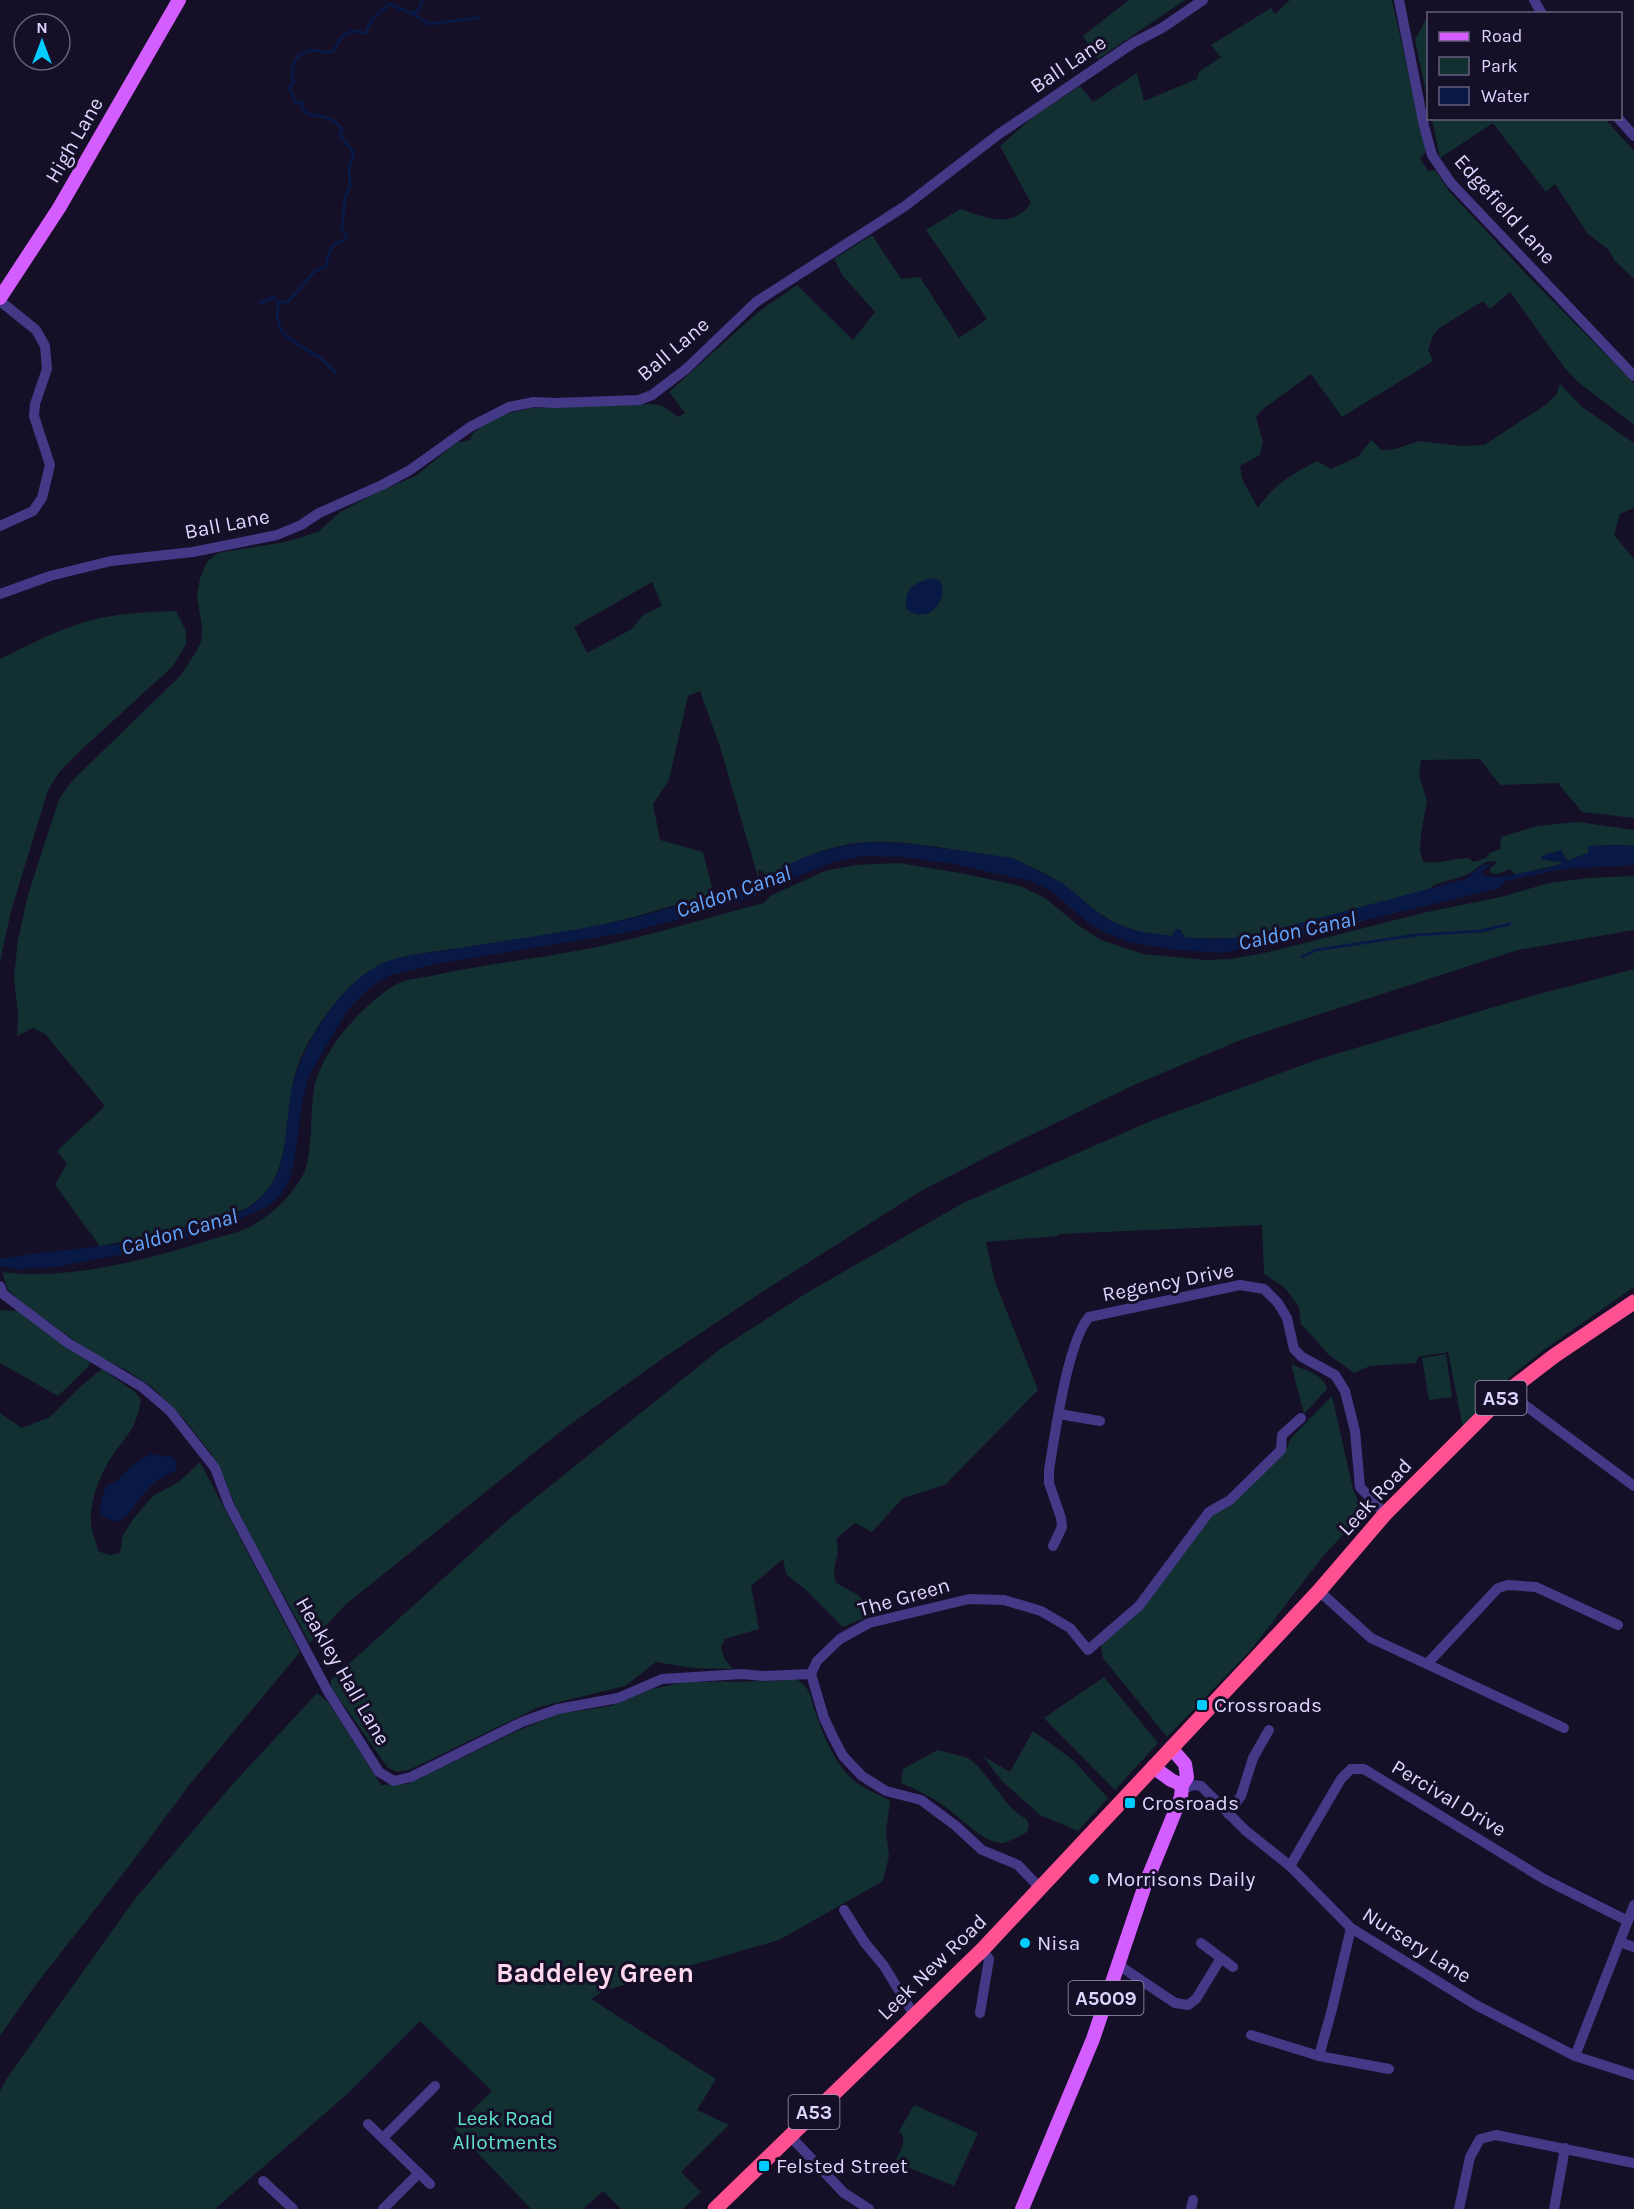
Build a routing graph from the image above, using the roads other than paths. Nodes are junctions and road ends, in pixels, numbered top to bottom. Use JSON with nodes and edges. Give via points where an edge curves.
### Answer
{"nodes":[{"id":1,"x":179,"y":0,"type":"edge"},
{"id":2,"x":1203,"y":0,"type":"edge"},
{"id":3,"x":1399,"y":0,"type":"edge"},
{"id":4,"x":1620,"y":120,"type":"edge"},
{"id":5,"x":1634,"y":136,"type":"edge"},
{"id":6,"x":0,"y":299,"type":"edge"},
{"id":7,"x":1634,"y":376,"type":"edge"},
{"id":8,"x":0,"y":526,"type":"edge"},
{"id":9,"x":0,"y":594,"type":"edge"},
{"id":10,"x":0,"y":1286,"type":"edge"},
{"id":11,"x":1634,"y":1302,"type":"edge"},
{"id":12,"x":1507,"y":1392,"type":"junction"},
{"id":13,"x":1059,"y":1414,"type":"junction"},
{"id":14,"x":1301,"y":1418,"type":"dead end"},
{"id":15,"x":1100,"y":1421,"type":"dead end"},
{"id":16,"x":1634,"y":1486,"type":"edge"},
{"id":17,"x":1385,"y":1514,"type":"junction"},
{"id":18,"x":1053,"y":1546,"type":"dead end"},
{"id":19,"x":1319,"y":1591,"type":"junction"},
{"id":20,"x":1618,"y":1625,"type":"dead end"},
{"id":21,"x":1427,"y":1664,"type":"junction"},
{"id":22,"x":811,"y":1674,"type":"junction"},
{"id":23,"x":1564,"y":1728,"type":"dead end"},
{"id":24,"x":1269,"y":1730,"type":"dead end"},
{"id":25,"x":1171,"y":1748,"type":"junction"},
{"id":26,"x":1153,"y":1767,"type":"junction"},
{"id":27,"x":1183,"y":1787,"type":"junction"},
{"id":28,"x":1228,"y":1814,"type":"junction"},
{"id":29,"x":1290,"y":1866,"type":"junction"},
{"id":30,"x":1040,"y":1888,"type":"junction"},
{"id":31,"x":1634,"y":1905,"type":"edge"},
{"id":32,"x":851,"y":1913,"type":"dead end"},
{"id":33,"x":1628,"y":1922,"type":"junction"},
{"id":34,"x":1351,"y":1928,"type":"junction"},
{"id":35,"x":1620,"y":1942,"type":"junction"},
{"id":36,"x":1202,"y":1943,"type":"dead end"},
{"id":37,"x":1634,"y":1947,"type":"edge"},
{"id":38,"x":982,"y":1950,"type":"junction"},
{"id":39,"x":1221,"y":1958,"type":"junction"},
{"id":40,"x":1117,"y":1964,"type":"junction"},
{"id":41,"x":1233,"y":1967,"type":"dead end"},
{"id":42,"x":980,"y":2013,"type":"dead end"},
{"id":43,"x":914,"y":2015,"type":"junction"},
{"id":44,"x":1251,"y":2036,"type":"dead end"},
{"id":45,"x":1319,"y":2056,"type":"junction"},
{"id":46,"x":1575,"y":2056,"type":"junction"},
{"id":47,"x":1389,"y":2069,"type":"dead end"},
{"id":48,"x":1634,"y":2075,"type":"edge"},
{"id":49,"x":435,"y":2086,"type":"dead end"},
{"id":50,"x":368,"y":2124,"type":"dead end"},
{"id":51,"x":790,"y":2136,"type":"junction"},
{"id":52,"x":383,"y":2138,"type":"junction"},
{"id":53,"x":1565,"y":2148,"type":"junction"},
{"id":54,"x":1634,"y":2163,"type":"edge"},
{"id":55,"x":419,"y":2173,"type":"junction"},
{"id":56,"x":263,"y":2181,"type":"dead end"},
{"id":57,"x":430,"y":2184,"type":"dead end"},
{"id":58,"x":293,"y":2209,"type":"edge"},
{"id":59,"x":383,"y":2209,"type":"edge"},
{"id":60,"x":715,"y":2209,"type":"edge"},
{"id":61,"x":869,"y":2209,"type":"edge"},
{"id":62,"x":1022,"y":2209,"type":"edge"},
{"id":63,"x":1459,"y":2209,"type":"edge"},
{"id":64,"x":1554,"y":2209,"type":"edge"}],
"edges":[{"from":1,"to":6,"type":"main road","name":"High Lane","via":[[59,208]]},
{"from":2,"to":9,"type":"street","name":"Ball Lane","via":[[999,134],[900,209],[756,302],[686,369],[651,395],[639,400],[534,402],[509,407],[470,426],[410,470],[277,535],[193,552],[111,561],[50,576]]},
{"from":3,"to":7,"type":"street","name":"Edgefield Lane","via":[[1432,155],[1451,183]]},
{"from":4,"to":5,"type":"street"},
{"from":6,"to":8,"type":"street","via":[[36,330],[45,346],[46,369],[34,416],[50,465],[42,498],[33,511]]},
{"from":10,"to":22,"type":"street","name":"Heakley Hall Lane","via":[[3,1294],[68,1343],[142,1387],[170,1411],[215,1468],[229,1505],[327,1690],[379,1772],[394,1780],[411,1777],[522,1722],[558,1709],[618,1698],[662,1679]]},
{"from":11,"to":12,"type":"highway","name":"Leek Road","number":"A53"},
{"from":12,"to":16,"type":"street"},
{"from":12,"to":17,"type":"highway","name":"Leek Road","number":"A53"},
{"from":13,"to":15,"type":"street"},
{"from":13,"to":17,"type":"street","name":"Regency Drive","via":[[1082,1326],[1089,1317],[1240,1285],[1264,1289],[1287,1318],[1294,1349],[1335,1374],[1345,1390],[1355,1431],[1360,1487]]},
{"from":13,"to":18,"type":"street","name":"Regency Drive","via":[[1049,1483],[1062,1527]]},
{"from":14,"to":22,"type":"street","name":"The Green","via":[[1282,1435],[1281,1450],[1230,1500],[1209,1512],[1138,1606],[1089,1650],[1070,1628],[1041,1611],[1004,1600],[969,1599],[869,1623],[840,1639],[817,1661]]},
{"from":17,"to":19,"type":"highway","name":"Leek Road","number":"A53"},
{"from":19,"to":21,"type":"street","via":[[1371,1638]]},
{"from":19,"to":25,"type":"highway","name":"Leek Road","number":"A53"},
{"from":20,"to":21,"type":"street","via":[[1536,1587],[1508,1585],[1498,1588]]},
{"from":21,"to":23,"type":"street"},
{"from":22,"to":30,"type":"street","via":[[833,1737],[843,1756],[862,1776],[886,1791],[921,1800],[982,1850],[1018,1865]]},
{"from":24,"to":28,"type":"street"},
{"from":25,"to":26,"type":"highway","name":"Leek New Road","number":"A53"},
{"from":25,"to":27,"type":"main road","number":"A5009","via":[[1185,1764],[1187,1777]]},
{"from":26,"to":27,"type":"main road"},
{"from":26,"to":30,"type":"highway","name":"Leek New Road","number":"A53"},
{"from":27,"to":28,"type":"street","name":"Nursery Lane","via":[[1201,1786]]},
{"from":27,"to":40,"type":"main road","number":"A5009"},
{"from":28,"to":29,"type":"street","name":"Nursery Lane"},
{"from":29,"to":33,"type":"street","name":"Percival Drive","via":[[1341,1779],[1351,1769],[1364,1769],[1544,1879]]},
{"from":29,"to":34,"type":"street","name":"Nursery Lane"},
{"from":30,"to":38,"type":"highway","name":"Leek New Road","number":"A53"},
{"from":31,"to":33,"type":"street"},
{"from":32,"to":43,"type":"street","via":[[865,1943]]},
{"from":33,"to":35,"type":"street"},
{"from":34,"to":45,"type":"street"},
{"from":34,"to":46,"type":"street","name":"Nursery Lane","via":[[1461,1997]]},
{"from":35,"to":37,"type":"street"},
{"from":35,"to":46,"type":"street"},
{"from":36,"to":39,"type":"street"},
{"from":38,"to":42,"type":"street","via":[[989,1959]]},
{"from":38,"to":43,"type":"highway","name":"Leek New Road","number":"A53"},
{"from":39,"to":40,"type":"street","via":[[1196,1999],[1188,2005],[1175,2003]]},
{"from":39,"to":41,"type":"street"},
{"from":40,"to":62,"type":"main road","number":"A5009","via":[[1093,2039]]},
{"from":43,"to":51,"type":"highway","name":"Leek New Road","number":"A53"},
{"from":44,"to":45,"type":"street"},
{"from":45,"to":47,"type":"street"},
{"from":46,"to":48,"type":"street","name":"Nursery Lane"},
{"from":49,"to":52,"type":"street"},
{"from":50,"to":52,"type":"street"},
{"from":51,"to":60,"type":"highway","name":"Leek New Road","number":"A53"},
{"from":51,"to":61,"type":"street","via":[[844,2193]]},
{"from":52,"to":55,"type":"street"},
{"from":53,"to":54,"type":"street"},
{"from":53,"to":63,"type":"street","via":[[1496,2135],[1480,2139],[1470,2157]]},
{"from":53,"to":64,"type":"street"},
{"from":55,"to":57,"type":"street"},
{"from":55,"to":59,"type":"street"},
{"from":56,"to":58,"type":"street"}]}
